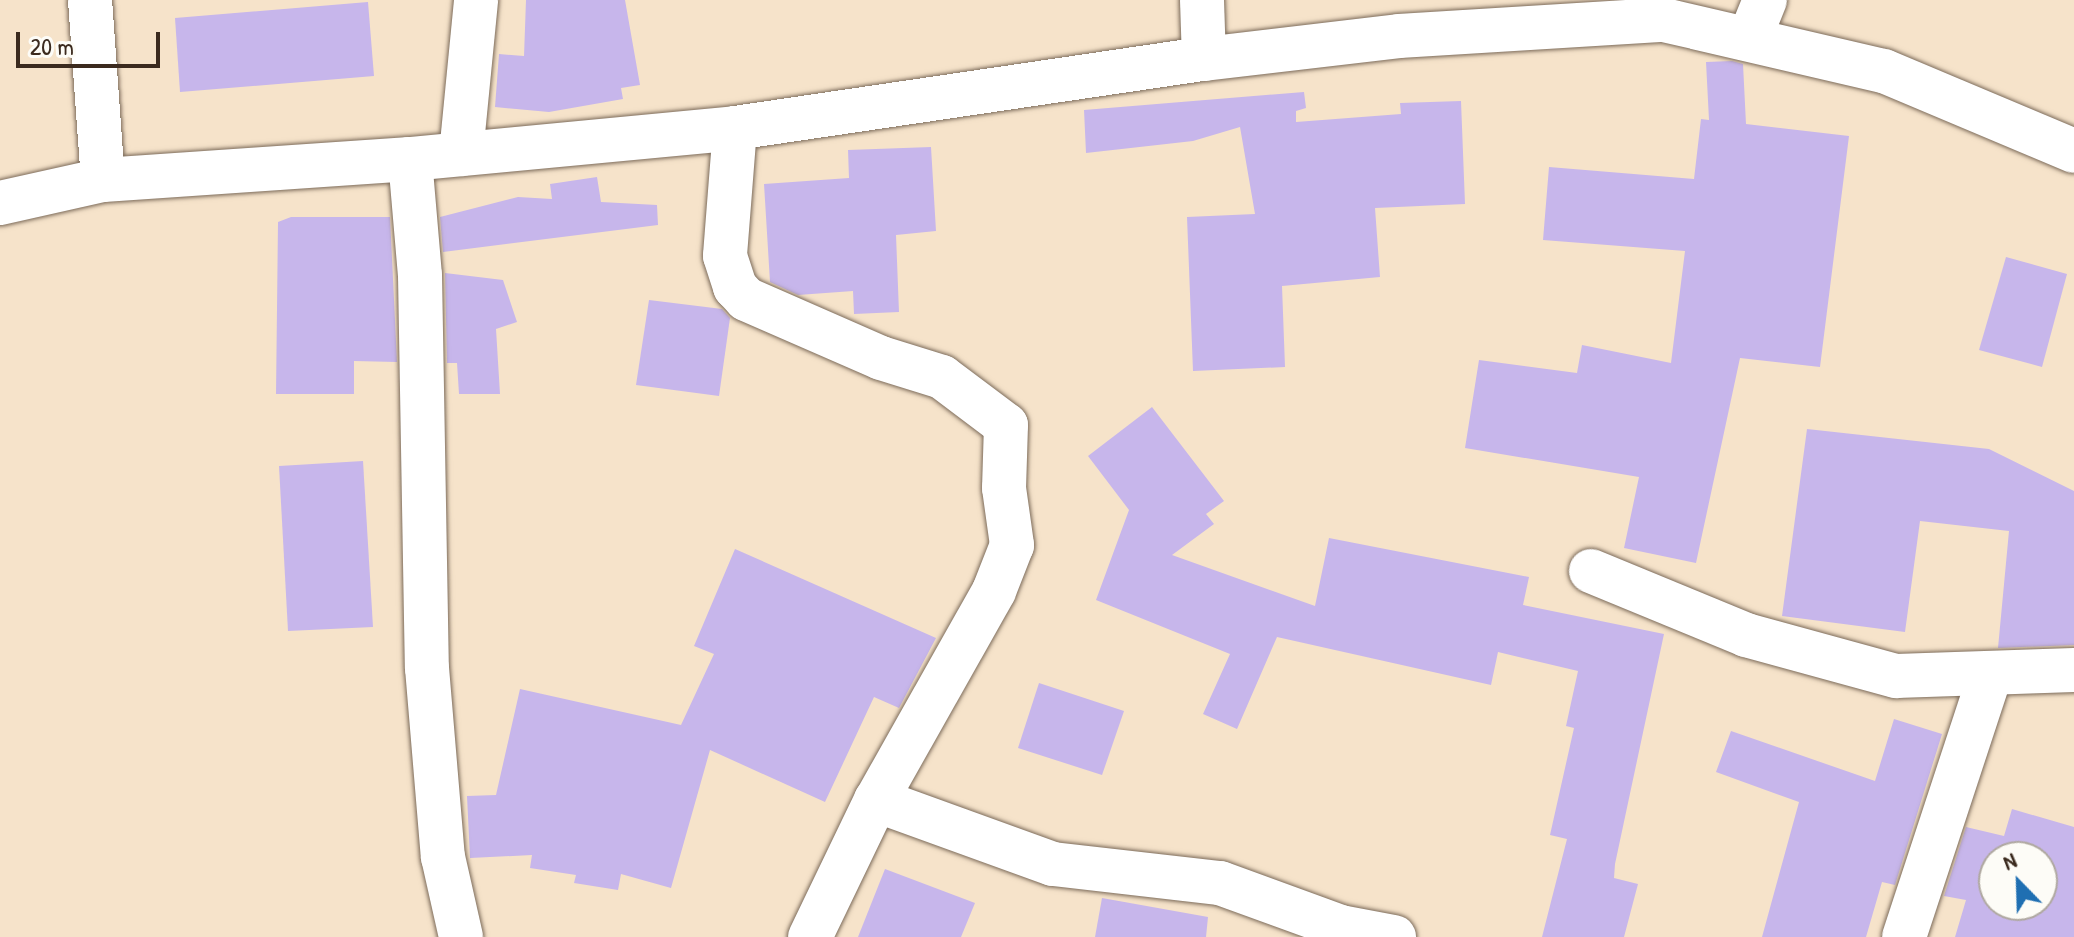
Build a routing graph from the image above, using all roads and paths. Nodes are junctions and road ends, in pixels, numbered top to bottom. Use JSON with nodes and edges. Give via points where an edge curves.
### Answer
{"nodes":[{"id":1,"x":90,"y":0,"type":"edge"},
{"id":2,"x":476,"y":0,"type":"edge"},
{"id":3,"x":1202,"y":0,"type":"edge"},
{"id":4,"x":1757,"y":19,"type":"edge"},
{"id":5,"x":1204,"y":59,"type":"junction"},
{"id":6,"x":735,"y":128,"type":"junction"},
{"id":7,"x":2074,"y":151,"type":"edge"},
{"id":8,"x":461,"y":154,"type":"junction"},
{"id":9,"x":410,"y":159,"type":"junction"},
{"id":10,"x":103,"y":180,"type":"junction"},
{"id":11,"x":0,"y":203,"type":"edge"},
{"id":12,"x":1591,"y":571,"type":"dead end"},
{"id":13,"x":2074,"y":670,"type":"edge"},
{"id":14,"x":1990,"y":675,"type":"junction"},
{"id":15,"x":876,"y":800,"type":"junction"},
{"id":16,"x":461,"y":937,"type":"edge"},
{"id":17,"x":810,"y":937,"type":"edge"},
{"id":18,"x":1394,"y":937,"type":"edge"},
{"id":19,"x":1904,"y":937,"type":"edge"}],
"edges":[{"from":1,"to":10,"type":"street"},
{"from":2,"to":8,"type":"street"},
{"from":3,"to":5,"type":"street"},
{"from":4,"to":5,"type":"street","via":[[1399,36]]},
{"from":4,"to":7,"type":"street"},
{"from":5,"to":6,"type":"street"},
{"from":6,"to":8,"type":"street"},
{"from":6,"to":15,"type":"street","via":[[725,256],[735,287],[746,299],[881,358],[942,377],[1006,425],[1004,488],[1012,545],[994,591]]},
{"from":8,"to":9,"type":"street"},
{"from":9,"to":10,"type":"street"},
{"from":9,"to":16,"type":"street","via":[[420,275],[427,668],[443,857]]},
{"from":10,"to":11,"type":"street"},
{"from":12,"to":14,"type":"street","via":[[1746,635],[1896,676]]},
{"from":13,"to":14,"type":"street"},
{"from":14,"to":19,"type":"street"},
{"from":15,"to":17,"type":"street"},
{"from":15,"to":18,"type":"street","via":[[1053,864],[1220,883],[1341,927]]}]}
